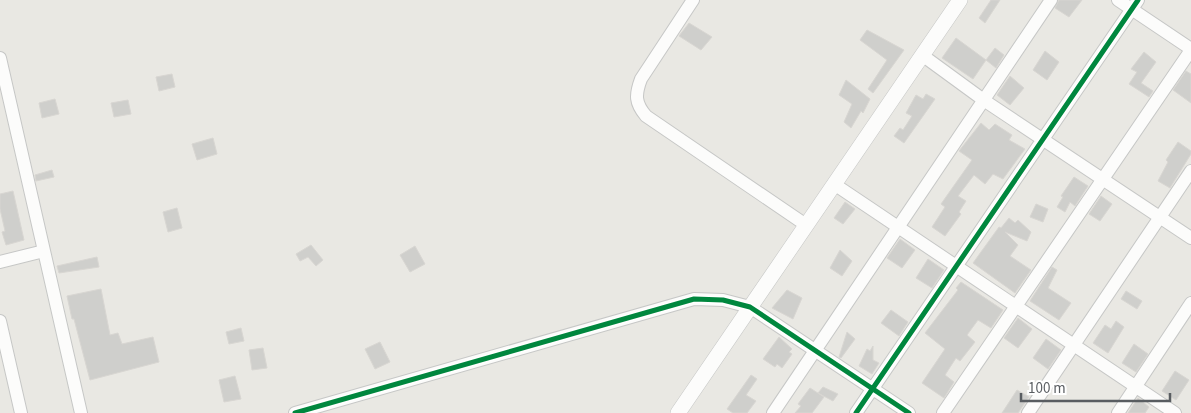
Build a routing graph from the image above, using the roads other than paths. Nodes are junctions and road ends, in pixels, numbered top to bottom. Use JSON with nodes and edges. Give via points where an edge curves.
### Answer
{"nodes":[{"id":1,"x":693,"y":0,"type":"edge"},
{"id":2,"x":960,"y":0,"type":"edge"},
{"id":3,"x":1051,"y":0,"type":"edge"},
{"id":4,"x":1118,"y":0,"type":"edge"},
{"id":5,"x":1135,"y":5,"type":"edge"},
{"id":6,"x":1191,"y":50,"type":"edge"},
{"id":7,"x":922,"y":55,"type":"junction"},
{"id":8,"x":0,"y":58,"type":"edge"},
{"id":9,"x":985,"y":100,"type":"junction"},
{"id":10,"x":1043,"y":140,"type":"junction"},
{"id":11,"x":1191,"y":171,"type":"edge"},
{"id":12,"x":1103,"y":180,"type":"junction"},
{"id":13,"x":834,"y":184,"type":"junction"},
{"id":14,"x":1160,"y":218,"type":"junction"},
{"id":15,"x":806,"y":225,"type":"junction"},
{"id":16,"x":898,"y":227,"type":"junction"},
{"id":17,"x":1191,"y":238,"type":"edge"},
{"id":18,"x":44,"y":252,"type":"junction"},
{"id":19,"x":0,"y":262,"type":"edge"},
{"id":20,"x":956,"y":266,"type":"junction"},
{"id":21,"x":1191,"y":303,"type":"edge"},
{"id":22,"x":750,"y":307,"type":"junction"},
{"id":23,"x":1016,"y":307,"type":"junction"},
{"id":24,"x":0,"y":321,"type":"edge"},
{"id":25,"x":1074,"y":345,"type":"junction"},
{"id":26,"x":817,"y":350,"type":"junction"},
{"id":27,"x":1136,"y":387,"type":"junction"},
{"id":28,"x":873,"y":388,"type":"junction"},
{"id":29,"x":21,"y":413,"type":"edge"},
{"id":30,"x":81,"y":413,"type":"edge"},
{"id":31,"x":295,"y":413,"type":"edge"},
{"id":32,"x":678,"y":413,"type":"edge"},
{"id":33,"x":773,"y":413,"type":"edge"},
{"id":34,"x":856,"y":413,"type":"edge"},
{"id":35,"x":909,"y":413,"type":"edge"},
{"id":36,"x":943,"y":413,"type":"edge"},
{"id":37,"x":1028,"y":413,"type":"edge"},
{"id":38,"x":1118,"y":413,"type":"edge"},
{"id":39,"x":1175,"y":413,"type":"edge"}],
"edges":[{"from":1,"to":15,"type":"street","via":[[641,80],[636,94],[639,107],[646,116]]},
{"from":2,"to":7,"type":"street"},
{"from":3,"to":9,"type":"street"},
{"from":4,"to":5,"type":"street"},
{"from":5,"to":6,"type":"street"},
{"from":5,"to":10,"type":"street"},
{"from":6,"to":12,"type":"street"},
{"from":7,"to":9,"type":"street"},
{"from":7,"to":13,"type":"street"},
{"from":8,"to":18,"type":"street"},
{"from":9,"to":10,"type":"street"},
{"from":9,"to":16,"type":"street"},
{"from":10,"to":12,"type":"street"},
{"from":10,"to":20,"type":"street"},
{"from":11,"to":14,"type":"street"},
{"from":12,"to":14,"type":"street"},
{"from":12,"to":23,"type":"street"},
{"from":13,"to":15,"type":"street"},
{"from":13,"to":16,"type":"street"},
{"from":14,"to":17,"type":"street"},
{"from":14,"to":25,"type":"street"},
{"from":15,"to":22,"type":"street"},
{"from":16,"to":20,"type":"street"},
{"from":16,"to":26,"type":"street"},
{"from":18,"to":19,"type":"street"},
{"from":18,"to":30,"type":"street"},
{"from":20,"to":23,"type":"street"},
{"from":20,"to":28,"type":"street"},
{"from":21,"to":27,"type":"street"},
{"from":22,"to":26,"type":"street"},
{"from":22,"to":31,"type":"street","via":[[723,300],[694,299]]},
{"from":22,"to":32,"type":"street"},
{"from":23,"to":25,"type":"street"},
{"from":23,"to":36,"type":"street"},
{"from":24,"to":29,"type":"street"},
{"from":25,"to":27,"type":"street"},
{"from":25,"to":37,"type":"street"},
{"from":26,"to":28,"type":"street"},
{"from":26,"to":33,"type":"street"},
{"from":27,"to":38,"type":"street"},
{"from":27,"to":39,"type":"street"},
{"from":28,"to":34,"type":"street"},
{"from":28,"to":35,"type":"street"}]}
